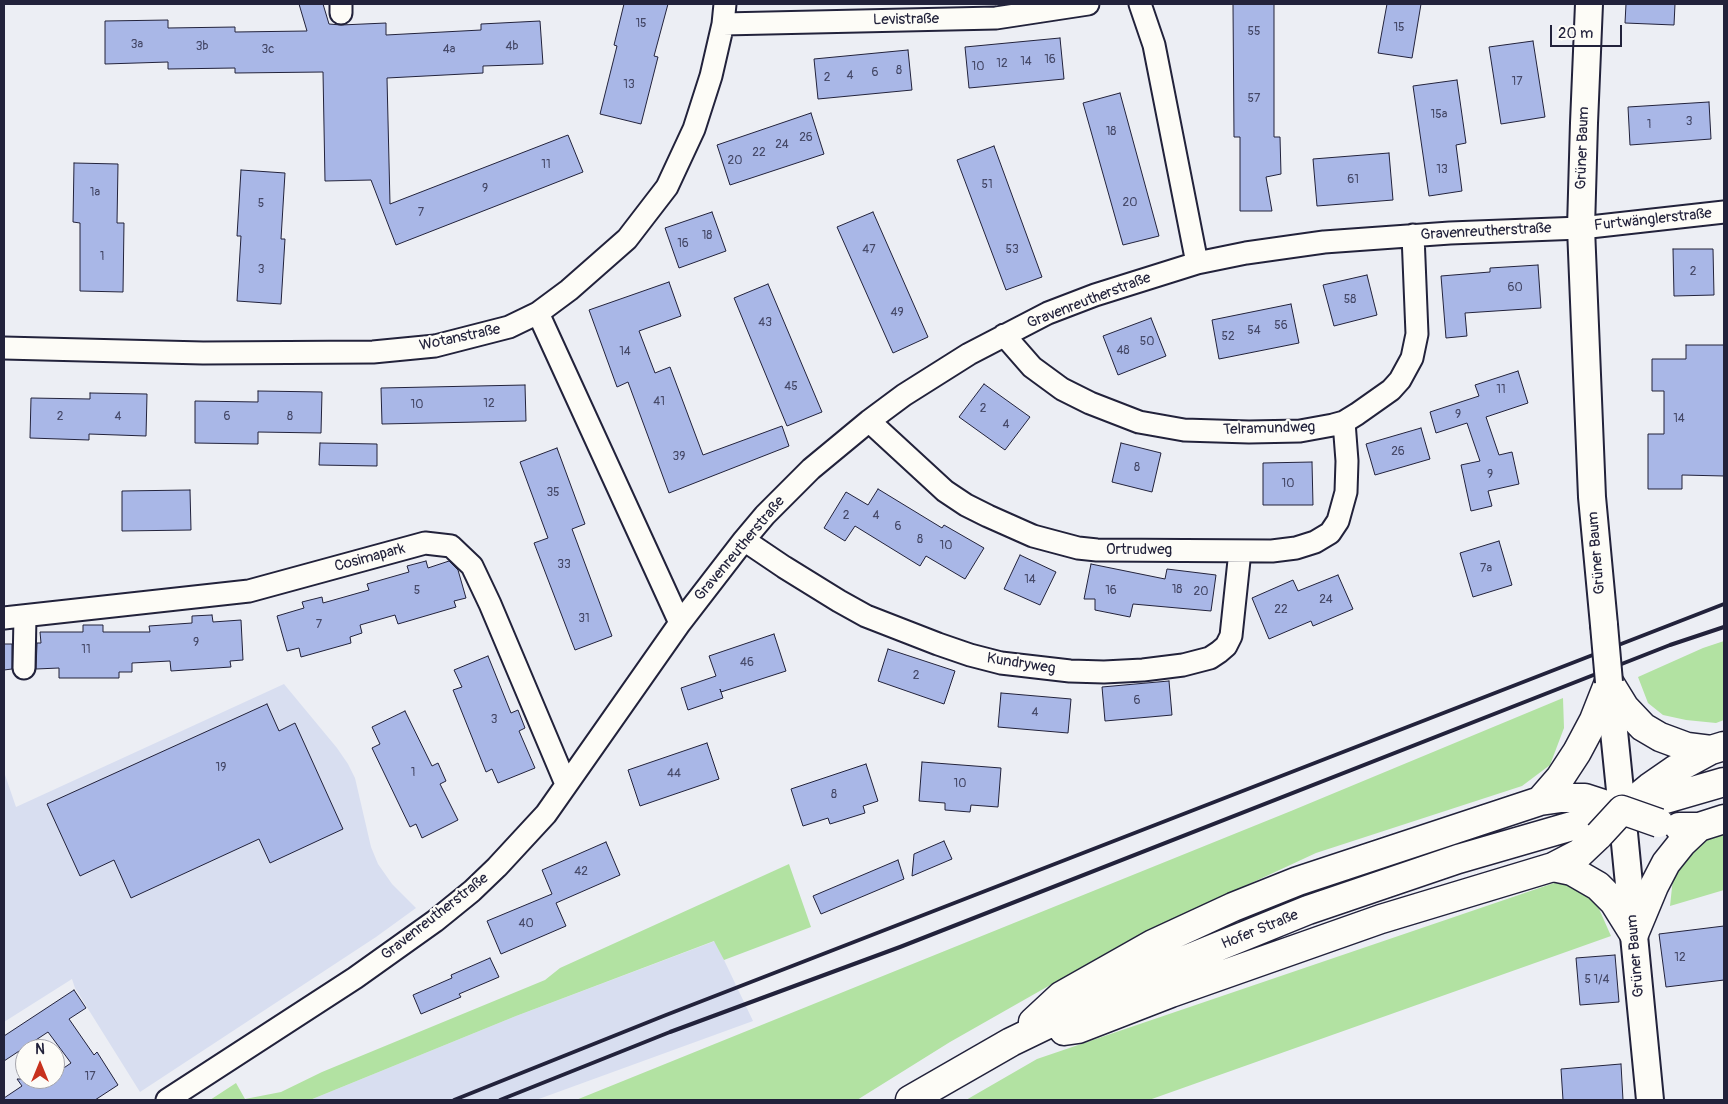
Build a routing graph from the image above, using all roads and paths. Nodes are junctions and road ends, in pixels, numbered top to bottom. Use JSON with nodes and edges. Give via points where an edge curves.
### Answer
{"nodes":[{"id":1,"x":1088,"y":4,"type":"edge"},
{"id":2,"x":1140,"y":4,"type":"edge"},
{"id":3,"x":1590,"y":4,"type":"edge"},
{"id":4,"x":724,"y":14,"type":"edge"},
{"id":5,"x":1724,"y":212,"type":"edge"},
{"id":6,"x":1581,"y":228,"type":"junction"},
{"id":7,"x":1413,"y":235,"type":"junction"},
{"id":8,"x":1197,"y":263,"type":"junction"},
{"id":9,"x":538,"y":313,"type":"junction"},
{"id":10,"x":1004,"y":335,"type":"junction"},
{"id":11,"x":4,"y":348,"type":"edge"},
{"id":12,"x":869,"y":421,"type":"junction"},
{"id":13,"x":1344,"y":422,"type":"junction"},
{"id":14,"x":744,"y":540,"type":"junction"},
{"id":15,"x":1240,"y":551,"type":"junction"},
{"id":16,"x":25,"y":616,"type":"junction"},
{"id":17,"x":4,"y":618,"type":"edge"},
{"id":18,"x":680,"y":623,"type":"junction"},
{"id":19,"x":24,"y":668,"type":"dead end"},
{"id":20,"x":1609,"y":682,"type":"junction"},
{"id":21,"x":1718,"y":748,"type":"edge"},
{"id":22,"x":1724,"y":782,"type":"edge"},
{"id":23,"x":566,"y":784,"type":"junction"},
{"id":24,"x":1540,"y":801,"type":"junction"},
{"id":25,"x":1619,"y":815,"type":"junction"},
{"id":26,"x":1724,"y":819,"type":"edge"},
{"id":27,"x":1699,"y":827,"type":"junction"},
{"id":28,"x":1553,"y":867,"type":"junction"},
{"id":29,"x":1634,"y":934,"type":"junction"},
{"id":30,"x":1012,"y":1042,"type":"junction"},
{"id":31,"x":167,"y":1100,"type":"edge"},
{"id":32,"x":910,"y":1100,"type":"edge"},
{"id":33,"x":1650,"y":1100,"type":"edge"}],
"edges":[{"from":1,"to":4,"type":"street","name":"Levistraße","via":[[996,18]]},
{"from":2,"to":8,"type":"street","via":[[1154,46]]},
{"from":3,"to":6,"type":"street","name":"Grüner Baum"},
{"from":4,"to":9,"type":"street","name":"Wotanstraße","via":[[711,76],[694,129],[667,187],[627,239],[570,290]]},
{"from":5,"to":6,"type":"street","name":"Furtwänglerstraße"},
{"from":6,"to":7,"type":"street","name":"Gravenreutherstraße"},
{"from":6,"to":20,"type":"street","name":"Grüner Baum","bridge":true,"via":[[1592,497]]},
{"from":7,"to":8,"type":"street","name":"Gravenreutherstraße","via":[[1291,246]]},
{"from":7,"to":13,"type":"street","name":"Telramundweg","via":[[1417,334],[1412,358],[1391,390]]},
{"from":8,"to":10,"type":"street","name":"Gravenreutherstraße","via":[[1095,295]]},
{"from":9,"to":11,"type":"street","name":"Wotanstraße","via":[[509,327],[470,338],[435,346],[373,352],[203,353]]},
{"from":9,"to":18,"type":"street"},
{"from":10,"to":12,"type":"street","name":"Gravenreutherstraße","via":[[940,371]]},
{"from":10,"to":13,"type":"street","name":"Telramundweg","via":[[1032,367],[1062,389],[1090,404],[1139,422],[1184,430],[1249,432],[1300,431]]},
{"from":12,"to":14,"type":"street","name":"Gravenreutherstraße","via":[[810,469]]},
{"from":12,"to":15,"type":"street","name":"Ortrudweg","via":[[945,491],[966,505],[1033,536],[1097,550]]},
{"from":13,"to":15,"type":"street","name":"Ortrudweg","via":[[1346,492],[1338,522],[1330,533],[1316,542],[1296,548]]},
{"from":14,"to":15,"type":"street","name":"Kundryweg","via":[[839,601],[874,619],[938,644],[1001,663],[1104,672],[1183,665],[1210,658],[1226,646]]},
{"from":14,"to":18,"type":"street","name":"Gravenreutherstraße"},
{"from":16,"to":17,"type":"street","name":"Cosimapark"},
{"from":16,"to":19,"type":"street"},
{"from":16,"to":23,"type":"street","name":"Cosimapark","via":[[249,591],[426,543],[451,546],[472,566]]},
{"from":18,"to":23,"type":"street","name":"Gravenreutherstraße"},
{"from":20,"to":21,"type":"main road","via":[[1625,708],[1643,727],[1687,748]]},
{"from":20,"to":24,"type":"main road","via":[[1577,752]]},
{"from":20,"to":25,"type":"street","name":"Grüner Baum"},
{"from":21,"to":25,"type":"main road","via":[[1676,769]]},
{"from":22,"to":25,"type":"main road","name":"Hofer Straße"},
{"from":23,"to":31,"type":"street","name":"Gravenreutherstraße","via":[[546,814],[472,891],[354,978]]},
{"from":24,"to":25,"type":"main road","via":[[1585,798]]},
{"from":24,"to":30,"type":"main road","via":[[1308,878],[1233,907],[1153,944],[1061,996]]},
{"from":25,"to":27,"type":"main road","bridge":true,"via":[[1678,827]]},
{"from":25,"to":28,"type":"main road","via":[[1580,853]]},
{"from":25,"to":29,"type":"street","name":"Grüner Baum"},
{"from":25,"to":30,"type":"main road","name":"Hofer Straße","via":[[1458,859],[1308,910],[1163,969]]},
{"from":26,"to":27,"type":"main road"},
{"from":27,"to":29,"type":"main road","via":[[1666,863]]},
{"from":28,"to":29,"type":"main road","via":[[1572,871],[1598,886],[1614,902]]},
{"from":28,"to":30,"type":"main road","via":[[1337,934],[1078,1029]]},
{"from":29,"to":33,"type":"street","name":"Grüner Baum"},
{"from":30,"to":32,"type":"main road","name":"Hofer Straße"}]}
